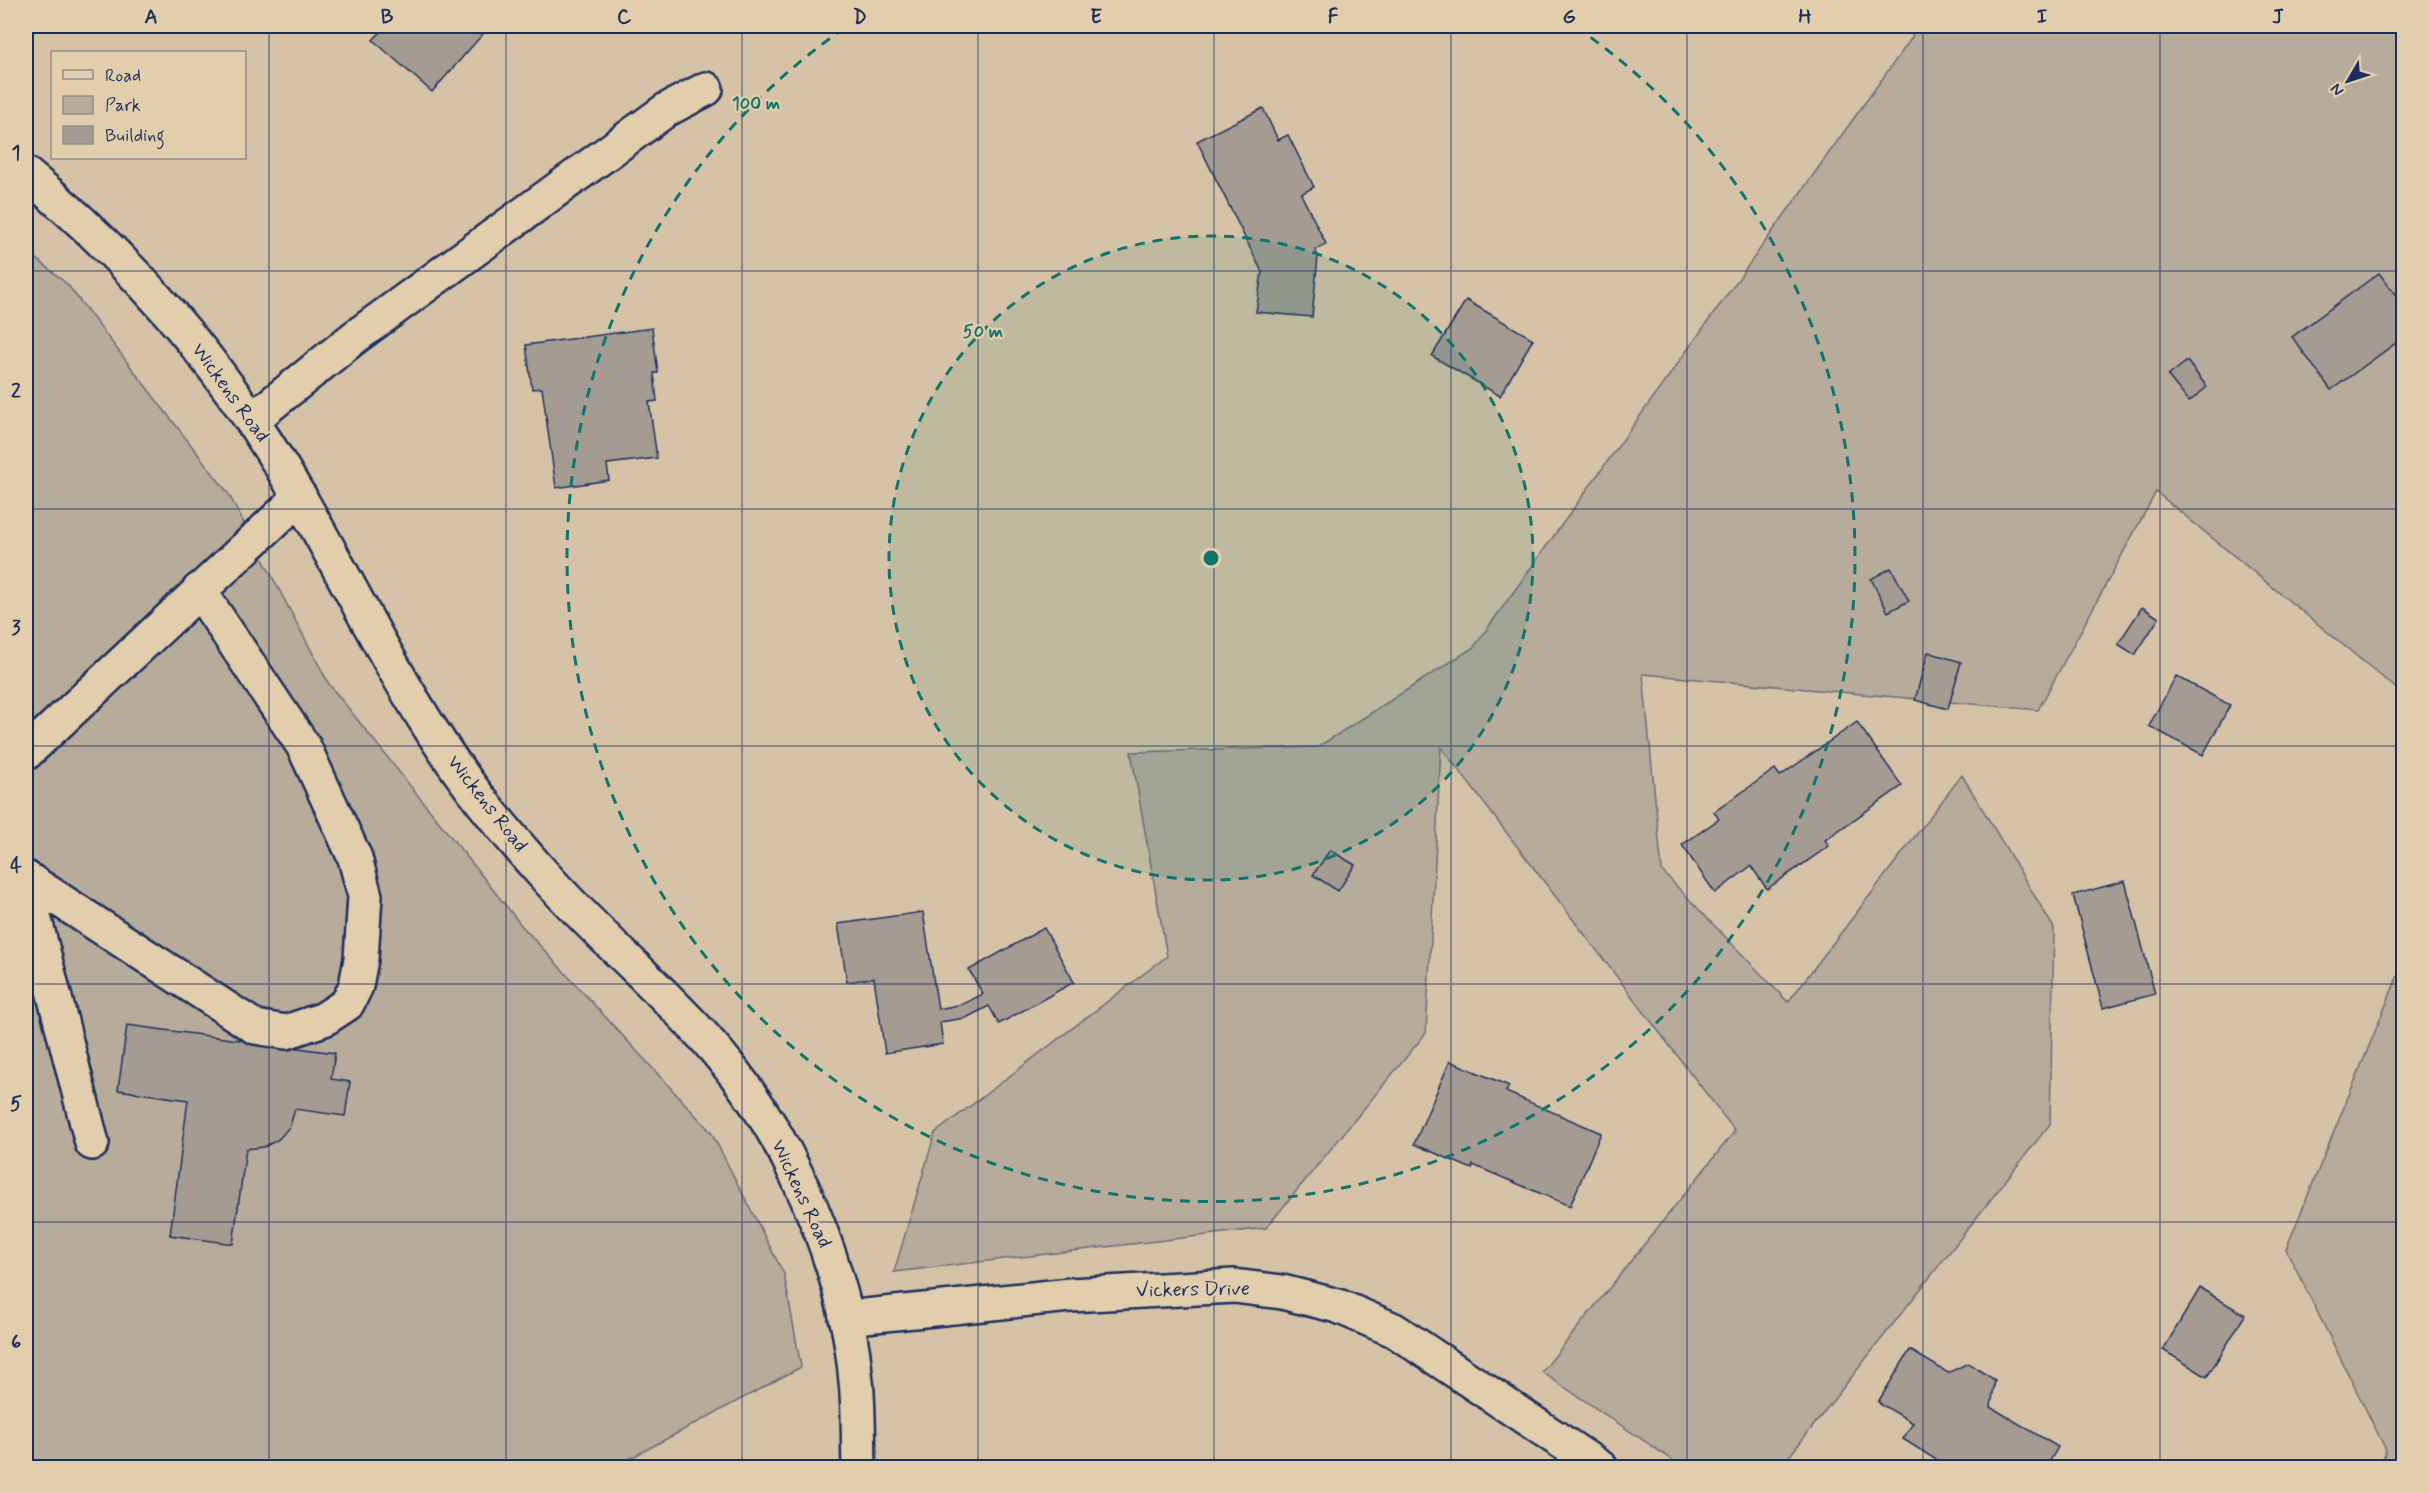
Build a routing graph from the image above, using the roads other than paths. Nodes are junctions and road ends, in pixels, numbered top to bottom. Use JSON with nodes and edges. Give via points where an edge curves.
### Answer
{"nodes":[{"id":1,"x":706,"y":89,"type":"dead end"},
{"id":2,"x":26,"y":174,"type":"edge"},
{"id":3,"x":253,"y":419,"type":"junction"},
{"id":4,"x":300,"y":497,"type":"junction"},
{"id":5,"x":200,"y":590,"type":"junction"},
{"id":6,"x":26,"y":753,"type":"edge"},
{"id":7,"x":26,"y":878,"type":"edge"},
{"id":8,"x":26,"y":885,"type":"edge"},
{"id":9,"x":92,"y":1143,"type":"dead end"},
{"id":10,"x":846,"y":1318,"type":"junction"},
{"id":11,"x":859,"y":1467,"type":"edge"},
{"id":12,"x":1601,"y":1467,"type":"edge"}],
"edges":[{"from":1,"to":3,"type":"street","via":[[666,110],[373,324]]},
{"from":2,"to":3,"type":"street","name":"Wickens Road","via":[[138,277]]},
{"from":3,"to":4,"type":"street","name":"Wickens Road"},
{"from":4,"to":5,"type":"street"},
{"from":4,"to":10,"type":"street","name":"Wickens Road","via":[[424,721],[481,801],[544,876],[707,1040],[757,1105],[797,1175],[828,1252]]},
{"from":5,"to":6,"type":"street"},
{"from":5,"to":7,"type":"street","via":[[304,747],[355,858],[365,896],[361,958],[356,986],[347,1004],[324,1019],[286,1032],[255,1027]]},
{"from":8,"to":9,"type":"street"},
{"from":10,"to":11,"type":"street","name":"Wickens Road","via":[[856,1379]]},
{"from":10,"to":12,"type":"street","name":"Vickers Drive","via":[[1070,1294],[1234,1286],[1282,1292],[1338,1306],[1394,1330]]}]}
